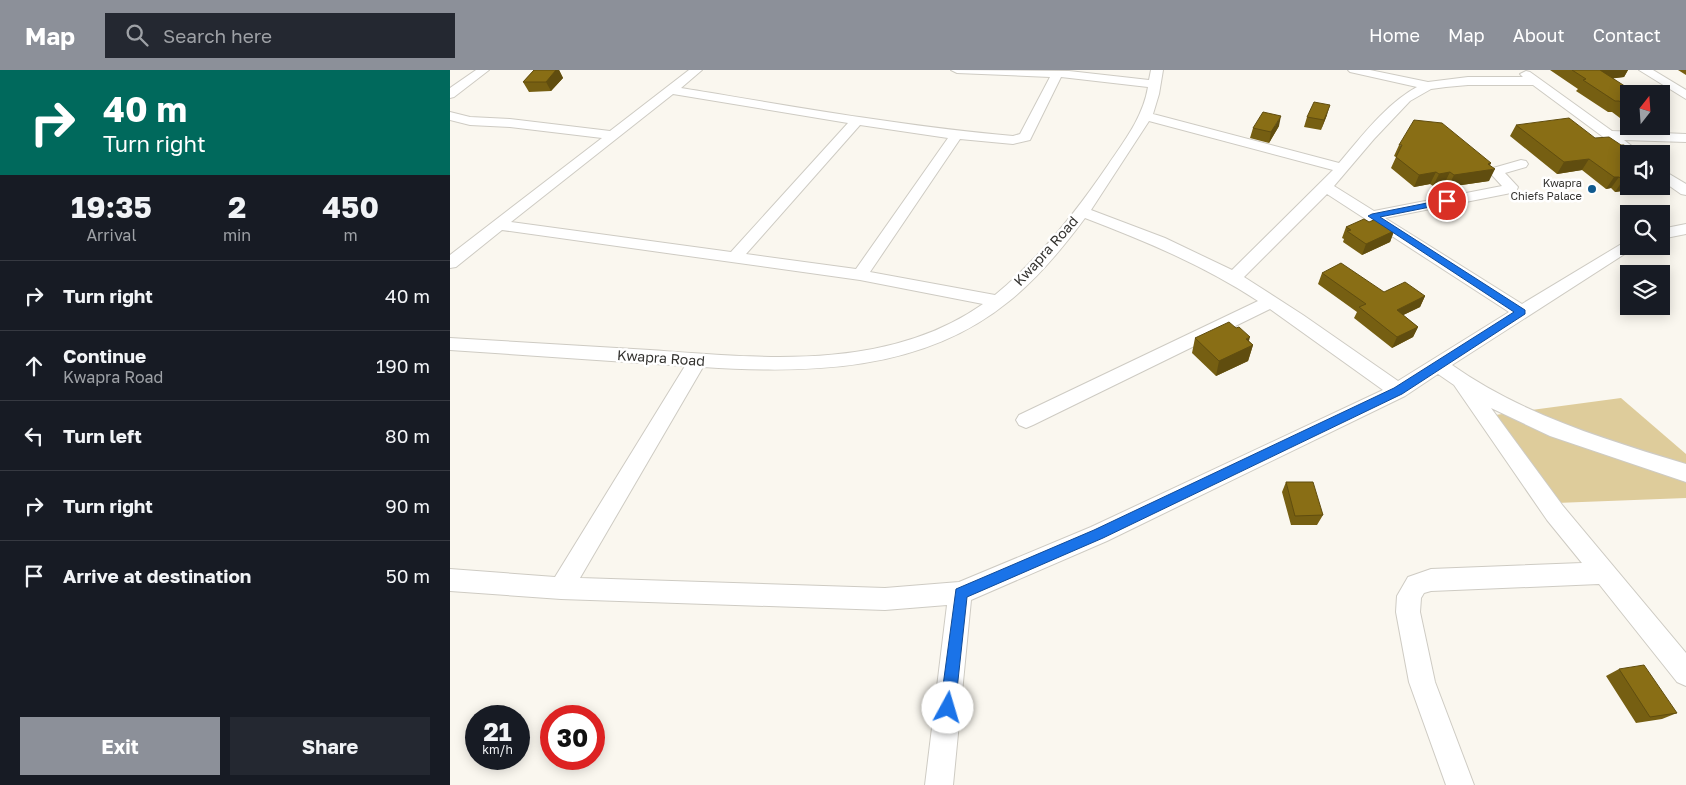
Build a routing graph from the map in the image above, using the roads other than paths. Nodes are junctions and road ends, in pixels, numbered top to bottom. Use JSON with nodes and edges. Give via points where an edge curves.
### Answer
{"nodes":[{"id":1,"x":483,"y":70,"type":"edge"},
{"id":2,"x":696,"y":70,"type":"edge"},
{"id":3,"x":957,"y":70,"type":"edge"},
{"id":4,"x":1354,"y":70,"type":"edge"},
{"id":5,"x":1399,"y":70,"type":"edge"},
{"id":6,"x":1520,"y":70,"type":"edge"},
{"id":7,"x":1645,"y":70,"type":"edge"},
{"id":8,"x":1009,"y":72,"type":"edge"},
{"id":9,"x":1057,"y":74,"type":"junction"},
{"id":10,"x":1156,"y":77,"type":"edge"},
{"id":11,"x":1409,"y":81,"type":"junction"},
{"id":12,"x":1535,"y":81,"type":"junction"},
{"id":13,"x":1428,"y":86,"type":"junction"},
{"id":14,"x":671,"y":90,"type":"junction"},
{"id":15,"x":450,"y":94,"type":"edge"},
{"id":16,"x":1686,"y":95,"type":"edge"},
{"id":17,"x":450,"y":116,"type":"edge"},
{"id":18,"x":1146,"y":116,"type":"junction"},
{"id":19,"x":857,"y":121,"type":"junction"},
{"id":20,"x":613,"y":135,"type":"junction"},
{"id":21,"x":956,"y":135,"type":"junction"},
{"id":22,"x":1609,"y":135,"type":"junction"},
{"id":23,"x":1686,"y":138,"type":"edge"},
{"id":24,"x":1623,"y":145,"type":"edge"},
{"id":25,"x":1521,"y":164,"type":"dead end"},
{"id":26,"x":1342,"y":168,"type":"junction"},
{"id":27,"x":1670,"y":179,"type":"edge"},
{"id":28,"x":1326,"y":188,"type":"junction"},
{"id":29,"x":1686,"y":191,"type":"edge"},
{"id":30,"x":1080,"y":212,"type":"junction"},
{"id":31,"x":1372,"y":216,"type":"junction"},
{"id":32,"x":498,"y":224,"type":"junction"},
{"id":33,"x":1686,"y":229,"type":"edge"},
{"id":34,"x":1670,"y":232,"type":"edge"},
{"id":35,"x":1620,"y":252,"type":"edge"},
{"id":36,"x":736,"y":256,"type":"junction"},
{"id":37,"x":450,"y":262,"type":"edge"},
{"id":38,"x":860,"y":274,"type":"junction"},
{"id":39,"x":1234,"y":278,"type":"junction"},
{"id":40,"x":998,"y":302,"type":"junction"},
{"id":41,"x":1269,"y":302,"type":"junction"},
{"id":42,"x":1522,"y":312,"type":"junction"},
{"id":43,"x":450,"y":344,"type":"edge"},
{"id":44,"x":698,"y":360,"type":"junction"},
{"id":45,"x":1438,"y":365,"type":"junction"},
{"id":46,"x":1463,"y":385,"type":"junction"},
{"id":47,"x":1398,"y":391,"type":"junction"},
{"id":48,"x":1026,"y":420,"type":"dead end"},
{"id":49,"x":1686,"y":473,"type":"edge"},
{"id":50,"x":1606,"y":573,"type":"junction"},
{"id":51,"x":450,"y":580,"type":"edge"},
{"id":52,"x":562,"y":588,"type":"junction"},
{"id":53,"x":960,"y":593,"type":"junction"},
{"id":54,"x":1686,"y":673,"type":"edge"},
{"id":55,"x":940,"y":785,"type":"edge"},
{"id":56,"x":1460,"y":785,"type":"edge"}],
"edges":[{"from":1,"to":15,"type":"street"},
{"from":2,"to":14,"type":"street"},
{"from":3,"to":8,"type":"street"},
{"from":4,"to":11,"type":"street"},
{"from":5,"to":11,"type":"street"},
{"from":6,"to":12,"type":"street"},
{"from":7,"to":16,"type":"street"},
{"from":8,"to":9,"type":"street"},
{"from":9,"to":10,"type":"street"},
{"from":9,"to":21,"type":"street","via":[[1025,136],[1013,140]]},
{"from":10,"to":18,"type":"street"},
{"from":11,"to":13,"type":"street"},
{"from":12,"to":13,"type":"street","via":[[1468,80]]},
{"from":12,"to":22,"type":"street"},
{"from":13,"to":26,"type":"street","via":[[1406,98]]},
{"from":14,"to":19,"type":"street"},
{"from":14,"to":20,"type":"street"},
{"from":17,"to":20,"type":"street","via":[[470,121]]},
{"from":18,"to":26,"type":"street"},
{"from":18,"to":30,"type":"street"},
{"from":19,"to":21,"type":"street"},
{"from":19,"to":36,"type":"street"},
{"from":20,"to":32,"type":"street"},
{"from":21,"to":38,"type":"street"},
{"from":22,"to":23,"type":"street"},
{"from":22,"to":24,"type":"street"},
{"from":25,"to":31,"type":"street","via":[[1498,171],[1511,189]]},
{"from":26,"to":28,"type":"street"},
{"from":27,"to":29,"type":"street"},
{"from":28,"to":31,"type":"street"},
{"from":28,"to":39,"type":"street"},
{"from":30,"to":39,"type":"street","name":"Kwapra Road","via":[[1158,241]]},
{"from":30,"to":40,"type":"street","name":"Kwapra Road","via":[[1045,255]]},
{"from":31,"to":42,"type":"street"},
{"from":32,"to":36,"type":"street"},
{"from":32,"to":37,"type":"street"},
{"from":33,"to":34,"type":"street"},
{"from":35,"to":42,"type":"street"},
{"from":36,"to":38,"type":"street"},
{"from":38,"to":40,"type":"street"},
{"from":39,"to":41,"type":"street","name":"Kwapra Road"},
{"from":40,"to":44,"type":"street","name":"Kwapra Road","via":[[932,338],[851,361],[768,365]]},
{"from":41,"to":47,"type":"street","name":"Kwapra Road"},
{"from":41,"to":48,"type":"street"},
{"from":42,"to":45,"type":"street"},
{"from":43,"to":44,"type":"street","name":"Kwapra Road"},
{"from":44,"to":52,"type":"street"},
{"from":45,"to":46,"type":"street"},
{"from":45,"to":47,"type":"street"},
{"from":46,"to":49,"type":"street","via":[[1564,434]]},
{"from":46,"to":50,"type":"street","via":[[1555,513]]},
{"from":47,"to":53,"type":"street","via":[[1099,534]]},
{"from":50,"to":54,"type":"street"},
{"from":50,"to":56,"type":"street","via":[[1431,580],[1416,586],[1409,596],[1408,612],[1422,682]]},
{"from":51,"to":52,"type":"street"},
{"from":52,"to":53,"type":"street","via":[[885,599]]},
{"from":53,"to":55,"type":"street"}]}
